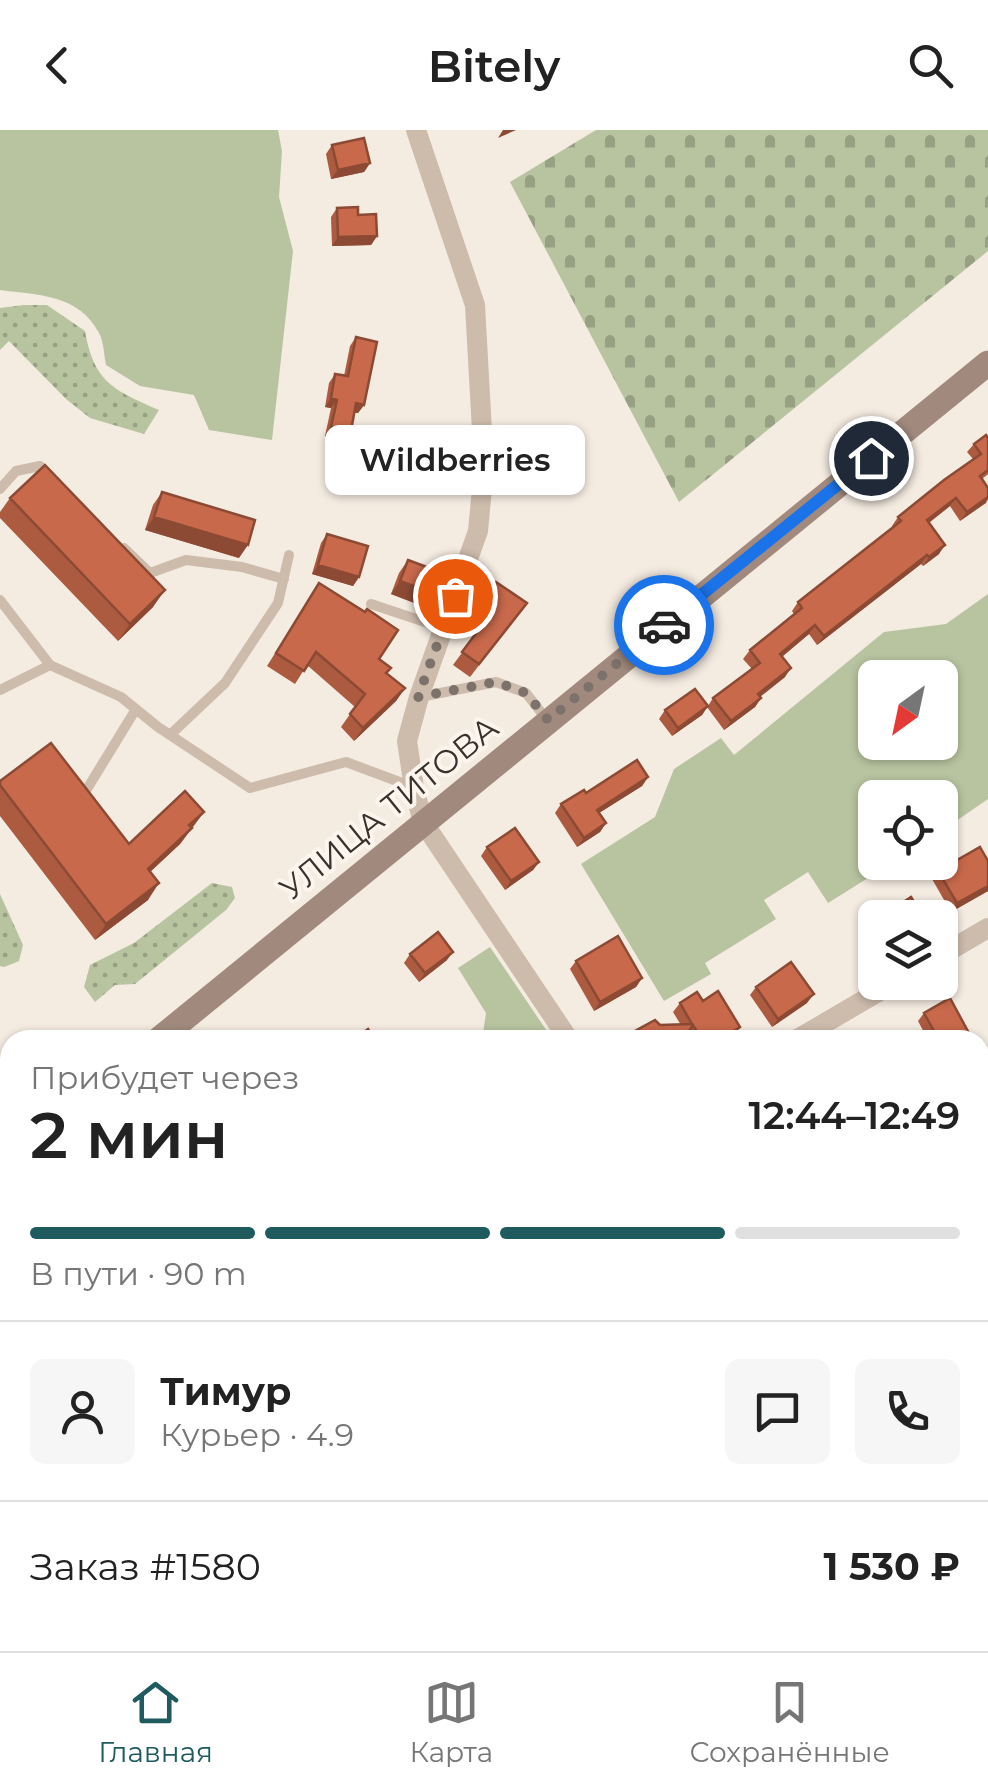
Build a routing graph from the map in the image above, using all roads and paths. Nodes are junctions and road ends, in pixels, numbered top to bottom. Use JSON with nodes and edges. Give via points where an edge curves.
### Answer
{"nodes":[{"id":1,"x":416,"y":130,"type":"edge"},
{"id":2,"x":988,"y":363,"type":"edge"},
{"id":3,"x":54,"y":479,"type":"edge"},
{"id":4,"x":0,"y":489,"type":"edge"},
{"id":5,"x":108,"y":533,"type":"edge"},
{"id":6,"x":289,"y":555,"type":"dead end"},
{"id":7,"x":284,"y":578,"type":"junction"},
{"id":8,"x":0,"y":600,"type":"edge"},
{"id":9,"x":371,"y":604,"type":"dead end"},
{"id":10,"x":443,"y":628,"type":"junction"},
{"id":11,"x":50,"y":664,"type":"junction"},
{"id":12,"x":0,"y":690,"type":"edge"},
{"id":13,"x":418,"y":697,"type":"junction"},
{"id":14,"x":136,"y":710,"type":"junction"},
{"id":15,"x":548,"y":720,"type":"junction"},
{"id":16,"x":170,"y":735,"type":"junction"},
{"id":17,"x":414,"y":788,"type":"junction"},
{"id":18,"x":87,"y":789,"type":"edge"},
{"id":19,"x":423,"y":822,"type":"junction"},
{"id":20,"x":988,"y":928,"type":"edge"},
{"id":21,"x":958,"y":946,"type":"edge"},
{"id":22,"x":864,"y":1000,"type":"edge"},
{"id":23,"x":170,"y":1030,"type":"edge"},
{"id":24,"x":561,"y":1030,"type":"edge"},
{"id":25,"x":813,"y":1030,"type":"edge"}],
"edges":[{"from":1,"to":10,"type":"street","via":[[476,304],[484,468],[478,531]]},
{"from":2,"to":15,"type":"main road","name":"УЛИЦА ТИТОВА"},
{"from":3,"to":4,"type":"lane","via":[[40,466],[16,471]]},
{"from":5,"to":7,"type":"lane","via":[[150,573],[186,560]]},
{"from":6,"to":7,"type":"lane"},
{"from":7,"to":16,"type":"lane","via":[[278,603],[225,683]]},
{"from":8,"to":11,"type":"lane"},
{"from":9,"to":10,"type":"lane"},
{"from":10,"to":13,"type":"street"},
{"from":11,"to":12,"type":"lane"},
{"from":11,"to":14,"type":"lane"},
{"from":13,"to":15,"type":"lane","via":[[496,682],[526,693]]},
{"from":13,"to":17,"type":"street","via":[[408,740]]},
{"from":14,"to":16,"type":"lane"},
{"from":14,"to":18,"type":"lane"},
{"from":15,"to":19,"type":"main road","name":"УЛИЦА ТИТОВА"},
{"from":16,"to":17,"type":"lane","via":[[250,788],[346,762]]},
{"from":17,"to":19,"type":"street"},
{"from":19,"to":23,"type":"main road","name":"УЛИЦА ТИТОВА"},
{"from":19,"to":24,"type":"street"},
{"from":20,"to":21,"type":"street"},
{"from":22,"to":25,"type":"street"}]}
